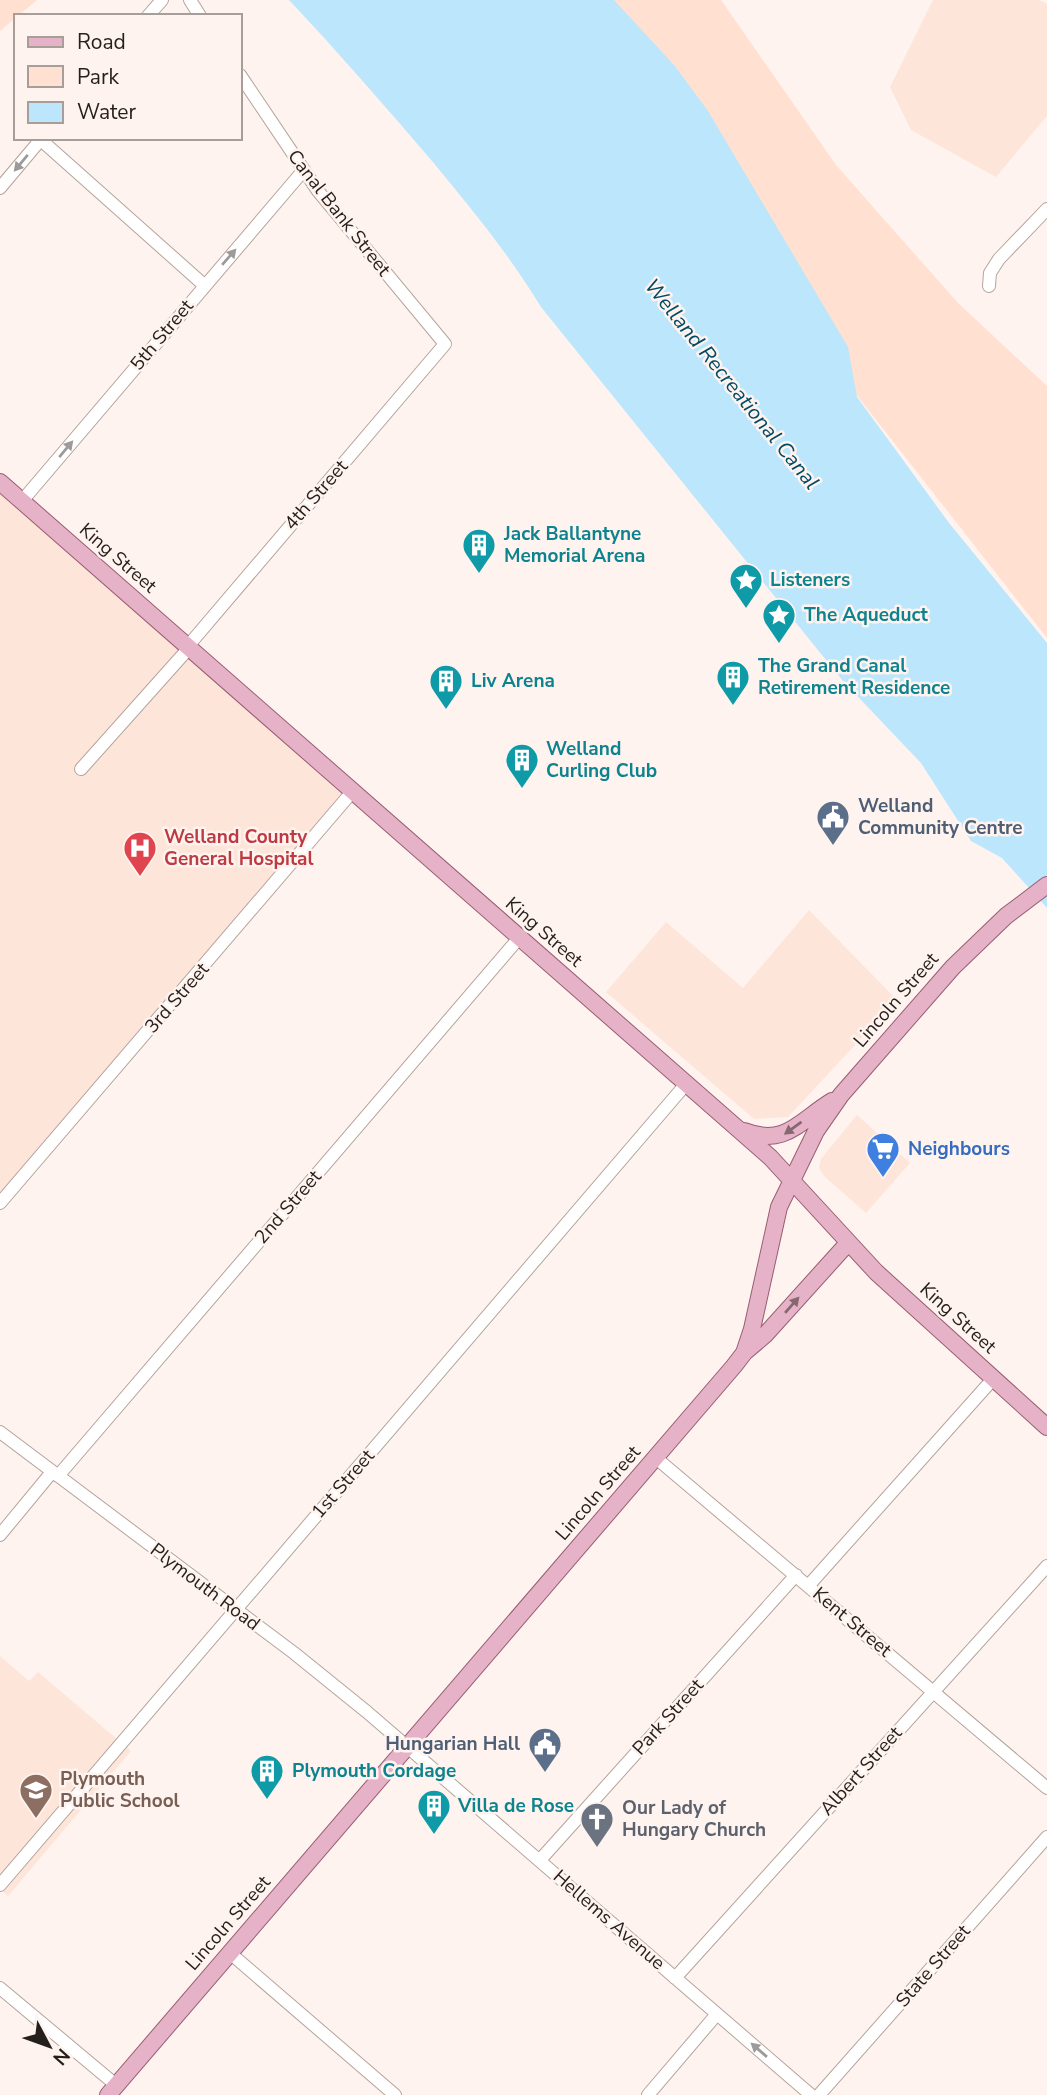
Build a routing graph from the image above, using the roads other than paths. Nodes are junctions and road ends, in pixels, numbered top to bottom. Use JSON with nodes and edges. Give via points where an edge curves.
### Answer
{"nodes":[{"id":1,"x":162,"y":0,"type":"edge"},
{"id":2,"x":150,"y":14,"type":"edge"},
{"id":3,"x":242,"y":78,"type":"edge"},
{"id":4,"x":41,"y":140,"type":"edge"},
{"id":5,"x":43,"y":140,"type":"edge"},
{"id":6,"x":303,"y":171,"type":"junction"},
{"id":7,"x":0,"y":188,"type":"edge"},
{"id":8,"x":1047,"y":209,"type":"edge"},
{"id":9,"x":204,"y":285,"type":"junction"},
{"id":10,"x":989,"y":286,"type":"dead end"},
{"id":11,"x":445,"y":344,"type":"joint"},
{"id":12,"x":0,"y":482,"type":"edge"},
{"id":13,"x":22,"y":501,"type":"junction"},
{"id":14,"x":188,"y":647,"type":"junction"},
{"id":15,"x":81,"y":769,"type":"dead end"},
{"id":16,"x":352,"y":792,"type":"junction"},
{"id":17,"x":1047,"y":885,"type":"edge"},
{"id":18,"x":519,"y":938,"type":"junction"},
{"id":19,"x":686,"y":1084,"type":"junction"},
{"id":20,"x":841,"y":1095,"type":"junction"},
{"id":21,"x":739,"y":1129,"type":"junction"},
{"id":22,"x":791,"y":1179,"type":"junction"},
{"id":23,"x":0,"y":1203,"type":"edge"},
{"id":24,"x":848,"y":1243,"type":"junction"},
{"id":25,"x":744,"y":1353,"type":"junction"},
{"id":26,"x":993,"y":1379,"type":"junction"},
{"id":27,"x":1047,"y":1427,"type":"edge"},
{"id":28,"x":0,"y":1432,"type":"edge"},
{"id":29,"x":656,"y":1458,"type":"junction"},
{"id":30,"x":55,"y":1474,"type":"junction"},
{"id":31,"x":0,"y":1535,"type":"edge"},
{"id":32,"x":1047,"y":1566,"type":"edge"},
{"id":33,"x":796,"y":1575,"type":"junction"},
{"id":34,"x":809,"y":1585,"type":"junction"},
{"id":35,"x":235,"y":1610,"type":"junction"},
{"id":36,"x":933,"y":1691,"type":"junction"},
{"id":37,"x":407,"y":1746,"type":"junction"},
{"id":38,"x":1047,"y":1788,"type":"edge"},
{"id":39,"x":1047,"y":1837,"type":"edge"},
{"id":40,"x":540,"y":1860,"type":"junction"},
{"id":41,"x":0,"y":1885,"type":"edge"},
{"id":42,"x":230,"y":1953,"type":"junction"},
{"id":43,"x":675,"y":1978,"type":"junction"},
{"id":44,"x":0,"y":1988,"type":"edge"},
{"id":45,"x":718,"y":2014,"type":"junction"},
{"id":46,"x":112,"y":2090,"type":"edge"},
{"id":47,"x":396,"y":2095,"type":"edge"},
{"id":48,"x":648,"y":2095,"type":"edge"},
{"id":49,"x":811,"y":2095,"type":"edge"},
{"id":50,"x":819,"y":2095,"type":"edge"}],
"edges":[{"from":1,"to":2,"type":"street"},
{"from":3,"to":6,"type":"street","name":"Canal Bank Street"},
{"from":4,"to":7,"type":"street","one_way":true},
{"from":5,"to":9,"type":"street"},
{"from":9,"to":6,"type":"street","name":"5th Street","one_way":true},
{"from":6,"to":11,"type":"street","name":"Canal Bank Street"},
{"from":8,"to":10,"type":"street","via":[[999,259],[989,273]]},
{"from":13,"to":9,"type":"street","name":"5th Street","one_way":true},
{"from":11,"to":14,"type":"street","name":"4th Street"},
{"from":12,"to":13,"type":"main road","name":"King Street"},
{"from":13,"to":14,"type":"main road","name":"King Street"},
{"from":14,"to":15,"type":"street","name":"4th Street"},
{"from":14,"to":16,"type":"main road","name":"King Street"},
{"from":16,"to":18,"type":"main road","name":"King Street"},
{"from":16,"to":23,"type":"street","name":"3rd Street"},
{"from":17,"to":20,"type":"main road","name":"Lincoln Street","via":[[980,939]]},
{"from":18,"to":19,"type":"main road","name":"King Street"},
{"from":18,"to":30,"type":"street","name":"2nd Street"},
{"from":19,"to":21,"type":"main road","name":"King Street"},
{"from":19,"to":35,"type":"street","name":"1st Street"},
{"from":20,"to":21,"type":"main road","one_way":true,"via":[[785,1134],[765,1138]]},
{"from":20,"to":22,"type":"main road","name":"Lincoln Street"},
{"from":21,"to":22,"type":"main road","name":"King Street"},
{"from":22,"to":24,"type":"main road","name":"King Street"},
{"from":22,"to":25,"type":"main road","name":"Lincoln Street","via":[[779,1207]]},
{"from":25,"to":24,"type":"main road","one_way":true},
{"from":24,"to":26,"type":"main road","name":"King Street"},
{"from":25,"to":29,"type":"main road","name":"Lincoln Street"},
{"from":26,"to":27,"type":"main road","name":"King Street"},
{"from":26,"to":34,"type":"street"},
{"from":28,"to":30,"type":"street","name":"Plymouth Road"},
{"from":29,"to":33,"type":"street","name":"Kent Street"},
{"from":29,"to":37,"type":"main road","name":"Lincoln Street"},
{"from":30,"to":31,"type":"street","name":"2nd Street"},
{"from":30,"to":35,"type":"street","name":"Plymouth Road"},
{"from":32,"to":36,"type":"street","name":"Albert Street"},
{"from":33,"to":34,"type":"street","name":"Kent Street"},
{"from":33,"to":40,"type":"street","name":"Park Street"},
{"from":34,"to":36,"type":"street","name":"Kent Street"},
{"from":35,"to":37,"type":"street","name":"Plymouth Road"},
{"from":35,"to":41,"type":"street","name":"1st Street"},
{"from":36,"to":38,"type":"street","name":"Kent Street"},
{"from":36,"to":43,"type":"street","name":"Albert Street"},
{"from":37,"to":40,"type":"street","name":"Hellems Avenue"},
{"from":37,"to":42,"type":"main road","name":"Lincoln Street"},
{"from":39,"to":50,"type":"street","name":"State Street"},
{"from":40,"to":43,"type":"street","name":"Hellems Avenue"},
{"from":42,"to":46,"type":"main road","name":"Lincoln Street"},
{"from":42,"to":47,"type":"street"},
{"from":43,"to":45,"type":"street","name":"Hellems Avenue"},
{"from":44,"to":46,"type":"street"},
{"from":45,"to":48,"type":"street"},
{"from":49,"to":45,"type":"street","name":"Hellems Avenue","one_way":true}]}
